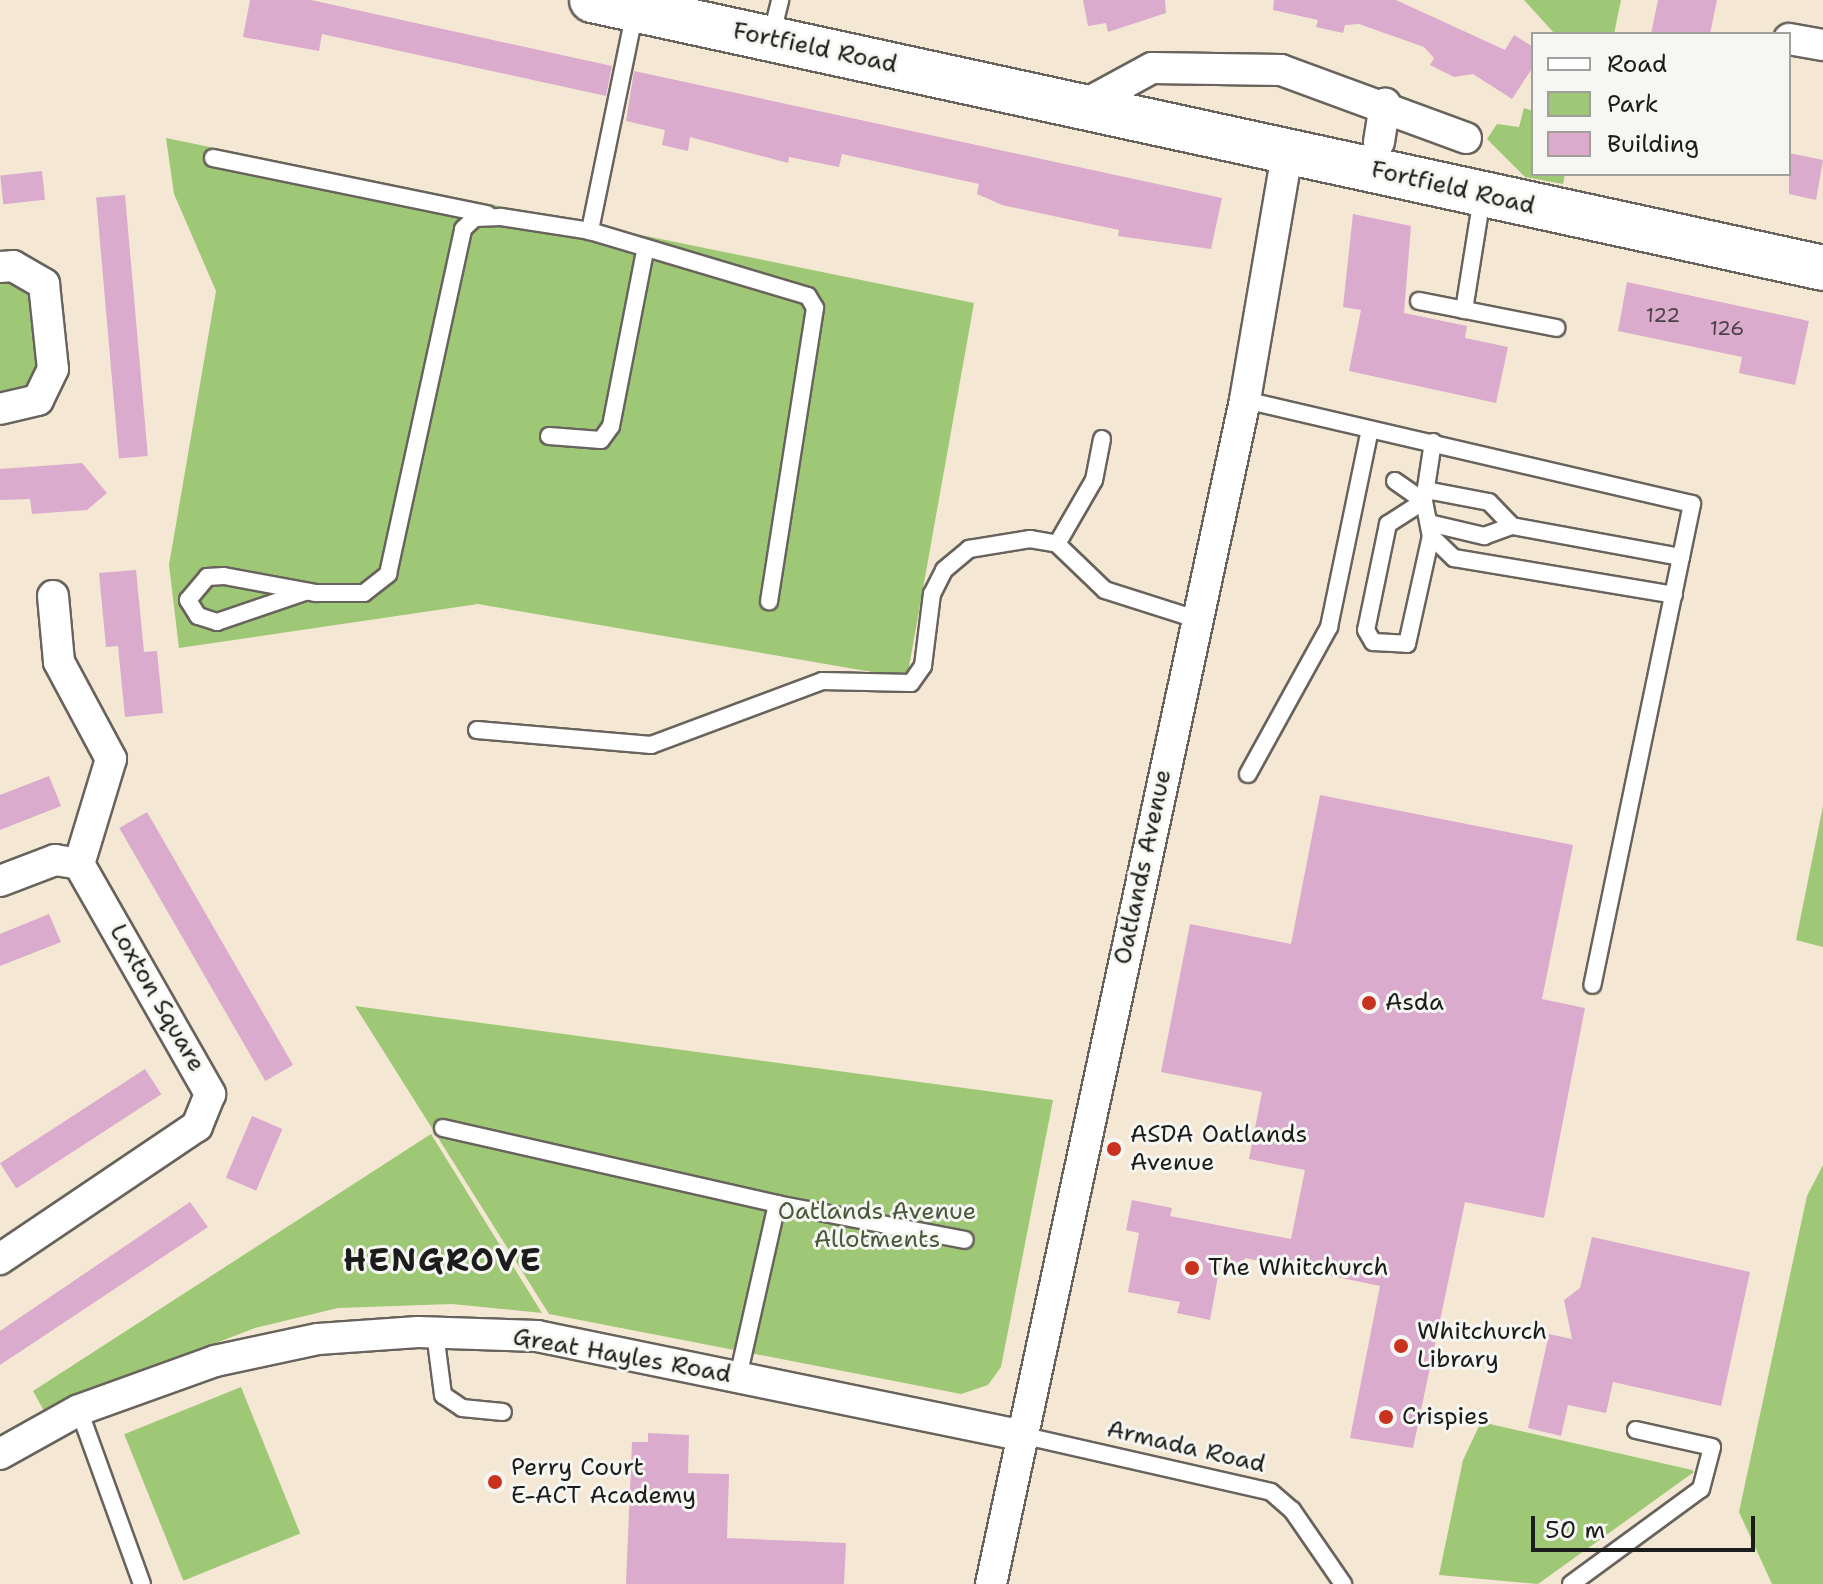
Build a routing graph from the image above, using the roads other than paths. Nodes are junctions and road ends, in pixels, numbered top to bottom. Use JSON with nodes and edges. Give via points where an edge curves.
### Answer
{"nodes":[{"id":1,"x":592,"y":0,"type":"edge"},
{"id":2,"x":635,"y":9,"type":"junction"},
{"id":3,"x":775,"y":20,"type":"edge"},
{"id":4,"x":1791,"y":39,"type":"edge"},
{"id":5,"x":1823,"y":45,"type":"edge"},
{"id":6,"x":1385,"y":103,"type":"junction"},
{"id":7,"x":1084,"y":105,"type":"junction"},
{"id":8,"x":1466,"y":138,"type":"dead end"},
{"id":9,"x":1379,"y":142,"type":"dead end"},
{"id":10,"x":1288,"y":148,"type":"junction"},
{"id":11,"x":213,"y":158,"type":"dead end"},
{"id":12,"x":1482,"y":197,"type":"junction"},
{"id":13,"x":501,"y":217,"type":"junction"},
{"id":14,"x":590,"y":231,"type":"junction"},
{"id":15,"x":645,"y":251,"type":"junction"},
{"id":16,"x":0,"y":267,"type":"edge"},
{"id":17,"x":1823,"y":268,"type":"edge"},
{"id":18,"x":1419,"y":301,"type":"dead end"},
{"id":19,"x":1464,"y":310,"type":"junction"},
{"id":20,"x":1556,"y":328,"type":"dead end"},
{"id":21,"x":1245,"y":400,"type":"junction"},
{"id":22,"x":0,"y":409,"type":"edge"},
{"id":23,"x":1369,"y":433,"type":"junction"},
{"id":24,"x":549,"y":436,"type":"dead end"},
{"id":25,"x":1102,"y":439,"type":"dead end"},
{"id":26,"x":1433,"y":442,"type":"junction"},
{"id":27,"x":1395,"y":481,"type":"dead end"},
{"id":28,"x":1425,"y":496,"type":"junction"},
{"id":29,"x":1512,"y":526,"type":"junction"},
{"id":30,"x":1430,"y":530,"type":"junction"},
{"id":31,"x":1057,"y":544,"type":"junction"},
{"id":32,"x":1681,"y":557,"type":"junction"},
{"id":33,"x":305,"y":592,"type":"junction"},
{"id":34,"x":1674,"y":595,"type":"junction"},
{"id":35,"x":53,"y":596,"type":"dead end"},
{"id":36,"x":769,"y":601,"type":"dead end"},
{"id":37,"x":1196,"y":619,"type":"junction"},
{"id":38,"x":477,"y":730,"type":"dead end"},
{"id":39,"x":1248,"y":774,"type":"dead end"},
{"id":40,"x":79,"y":864,"type":"junction"},
{"id":41,"x":0,"y":881,"type":"edge"},
{"id":42,"x":1592,"y":985,"type":"dead end"},
{"id":43,"x":443,"y":1128,"type":"dead end"},
{"id":44,"x":777,"y":1204,"type":"junction"},
{"id":45,"x":965,"y":1240,"type":"dead end"},
{"id":46,"x":0,"y":1259,"type":"edge"},
{"id":47,"x":435,"y":1333,"type":"junction"},
{"id":48,"x":738,"y":1377,"type":"junction"},
{"id":49,"x":79,"y":1410,"type":"junction"},
{"id":50,"x":503,"y":1412,"type":"dead end"},
{"id":51,"x":1636,"y":1430,"type":"dead end"},
{"id":52,"x":1021,"y":1435,"type":"junction"},
{"id":53,"x":0,"y":1454,"type":"edge"},
{"id":54,"x":142,"y":1584,"type":"edge"},
{"id":55,"x":991,"y":1584,"type":"edge"},
{"id":56,"x":1343,"y":1584,"type":"edge"},
{"id":57,"x":1571,"y":1584,"type":"edge"}],
"edges":[{"from":1,"to":2,"type":"street","name":"Fortfield Road"},
{"from":2,"to":3,"type":"street","name":"Fortfield Road"},
{"from":2,"to":14,"type":"lane"},
{"from":3,"to":7,"type":"street","name":"Fortfield Road"},
{"from":4,"to":5,"type":"street"},
{"from":6,"to":7,"type":"street","via":[[1281,70],[1213,66],[1152,68]]},
{"from":6,"to":8,"type":"street"},
{"from":6,"to":9,"type":"street","name":"Fortfield Road"},
{"from":7,"to":10,"type":"street","name":"Fortfield Road"},
{"from":10,"to":12,"type":"street","name":"Fortfield Road"},
{"from":10,"to":21,"type":"street","name":"Oatlands Avenue"},
{"from":11,"to":13,"type":"lane"},
{"from":12,"to":17,"type":"street","name":"Fortfield Road"},
{"from":12,"to":19,"type":"lane"},
{"from":13,"to":14,"type":"lane"},
{"from":13,"to":33,"type":"lane","via":[[475,218],[463,229],[388,574],[364,593]]},
{"from":14,"to":15,"type":"lane"},
{"from":15,"to":24,"type":"lane","via":[[611,426],[601,440]]},
{"from":15,"to":36,"type":"lane","via":[[808,296],[815,308]]},
{"from":16,"to":22,"type":"street","via":[[13,266],[44,284],[53,369],[38,400]]},
{"from":18,"to":19,"type":"lane"},
{"from":19,"to":20,"type":"lane"},
{"from":21,"to":23,"type":"lane"},
{"from":21,"to":37,"type":"street","name":"Oatlands Avenue"},
{"from":23,"to":26,"type":"lane"},
{"from":23,"to":39,"type":"lane","via":[[1329,627]]},
{"from":25,"to":31,"type":"lane","via":[[1094,480]]},
{"from":26,"to":28,"type":"lane"},
{"from":26,"to":32,"type":"lane","via":[[1692,504]]},
{"from":27,"to":28,"type":"lane"},
{"from":28,"to":29,"type":"lane","via":[[1489,502]]},
{"from":28,"to":30,"type":"lane"},
{"from":28,"to":30,"type":"lane","via":[[1388,524],[1366,630],[1373,642],[1407,644]]},
{"from":29,"to":30,"type":"lane","via":[[1484,536]]},
{"from":29,"to":32,"type":"lane"},
{"from":30,"to":34,"type":"lane","via":[[1472,564]]},
{"from":31,"to":37,"type":"lane","via":[[1105,590]]},
{"from":31,"to":38,"type":"lane","via":[[1030,539],[969,549],[944,570],[932,594],[923,666],[911,683],[822,681],[651,745]]},
{"from":32,"to":34,"type":"lane"},
{"from":33,"to":33,"type":"lane","via":[[207,577],[188,600],[198,616],[217,622]]},
{"from":34,"to":42,"type":"lane"},
{"from":35,"to":40,"type":"street","via":[[59,662],[111,759]]},
{"from":37,"to":52,"type":"street","name":"Oatlands Avenue"},
{"from":40,"to":41,"type":"street","via":[[55,860]]},
{"from":40,"to":46,"type":"street","name":"Loxton Square","via":[[202,1075],[210,1094],[207,1112]]},
{"from":43,"to":44,"type":"lane"},
{"from":44,"to":45,"type":"lane"},
{"from":44,"to":48,"type":"lane"},
{"from":47,"to":48,"type":"street","name":"Great Hayles Road","via":[[537,1336]]},
{"from":47,"to":49,"type":"street","name":"Great Hayles Road","via":[[318,1339],[215,1361]]},
{"from":47,"to":50,"type":"lane","via":[[443,1395],[462,1408]]},
{"from":48,"to":52,"type":"street","name":"Great Hayles Road"},
{"from":49,"to":53,"type":"street","name":"Great Hayles Road"},
{"from":49,"to":54,"type":"lane"},
{"from":51,"to":57,"type":"lane","via":[[1712,1447],[1701,1489]]},
{"from":52,"to":55,"type":"street","name":"Oatlands Avenue"},
{"from":52,"to":56,"type":"lane","name":"Armada Road","via":[[1271,1492],[1292,1510]]}]}
